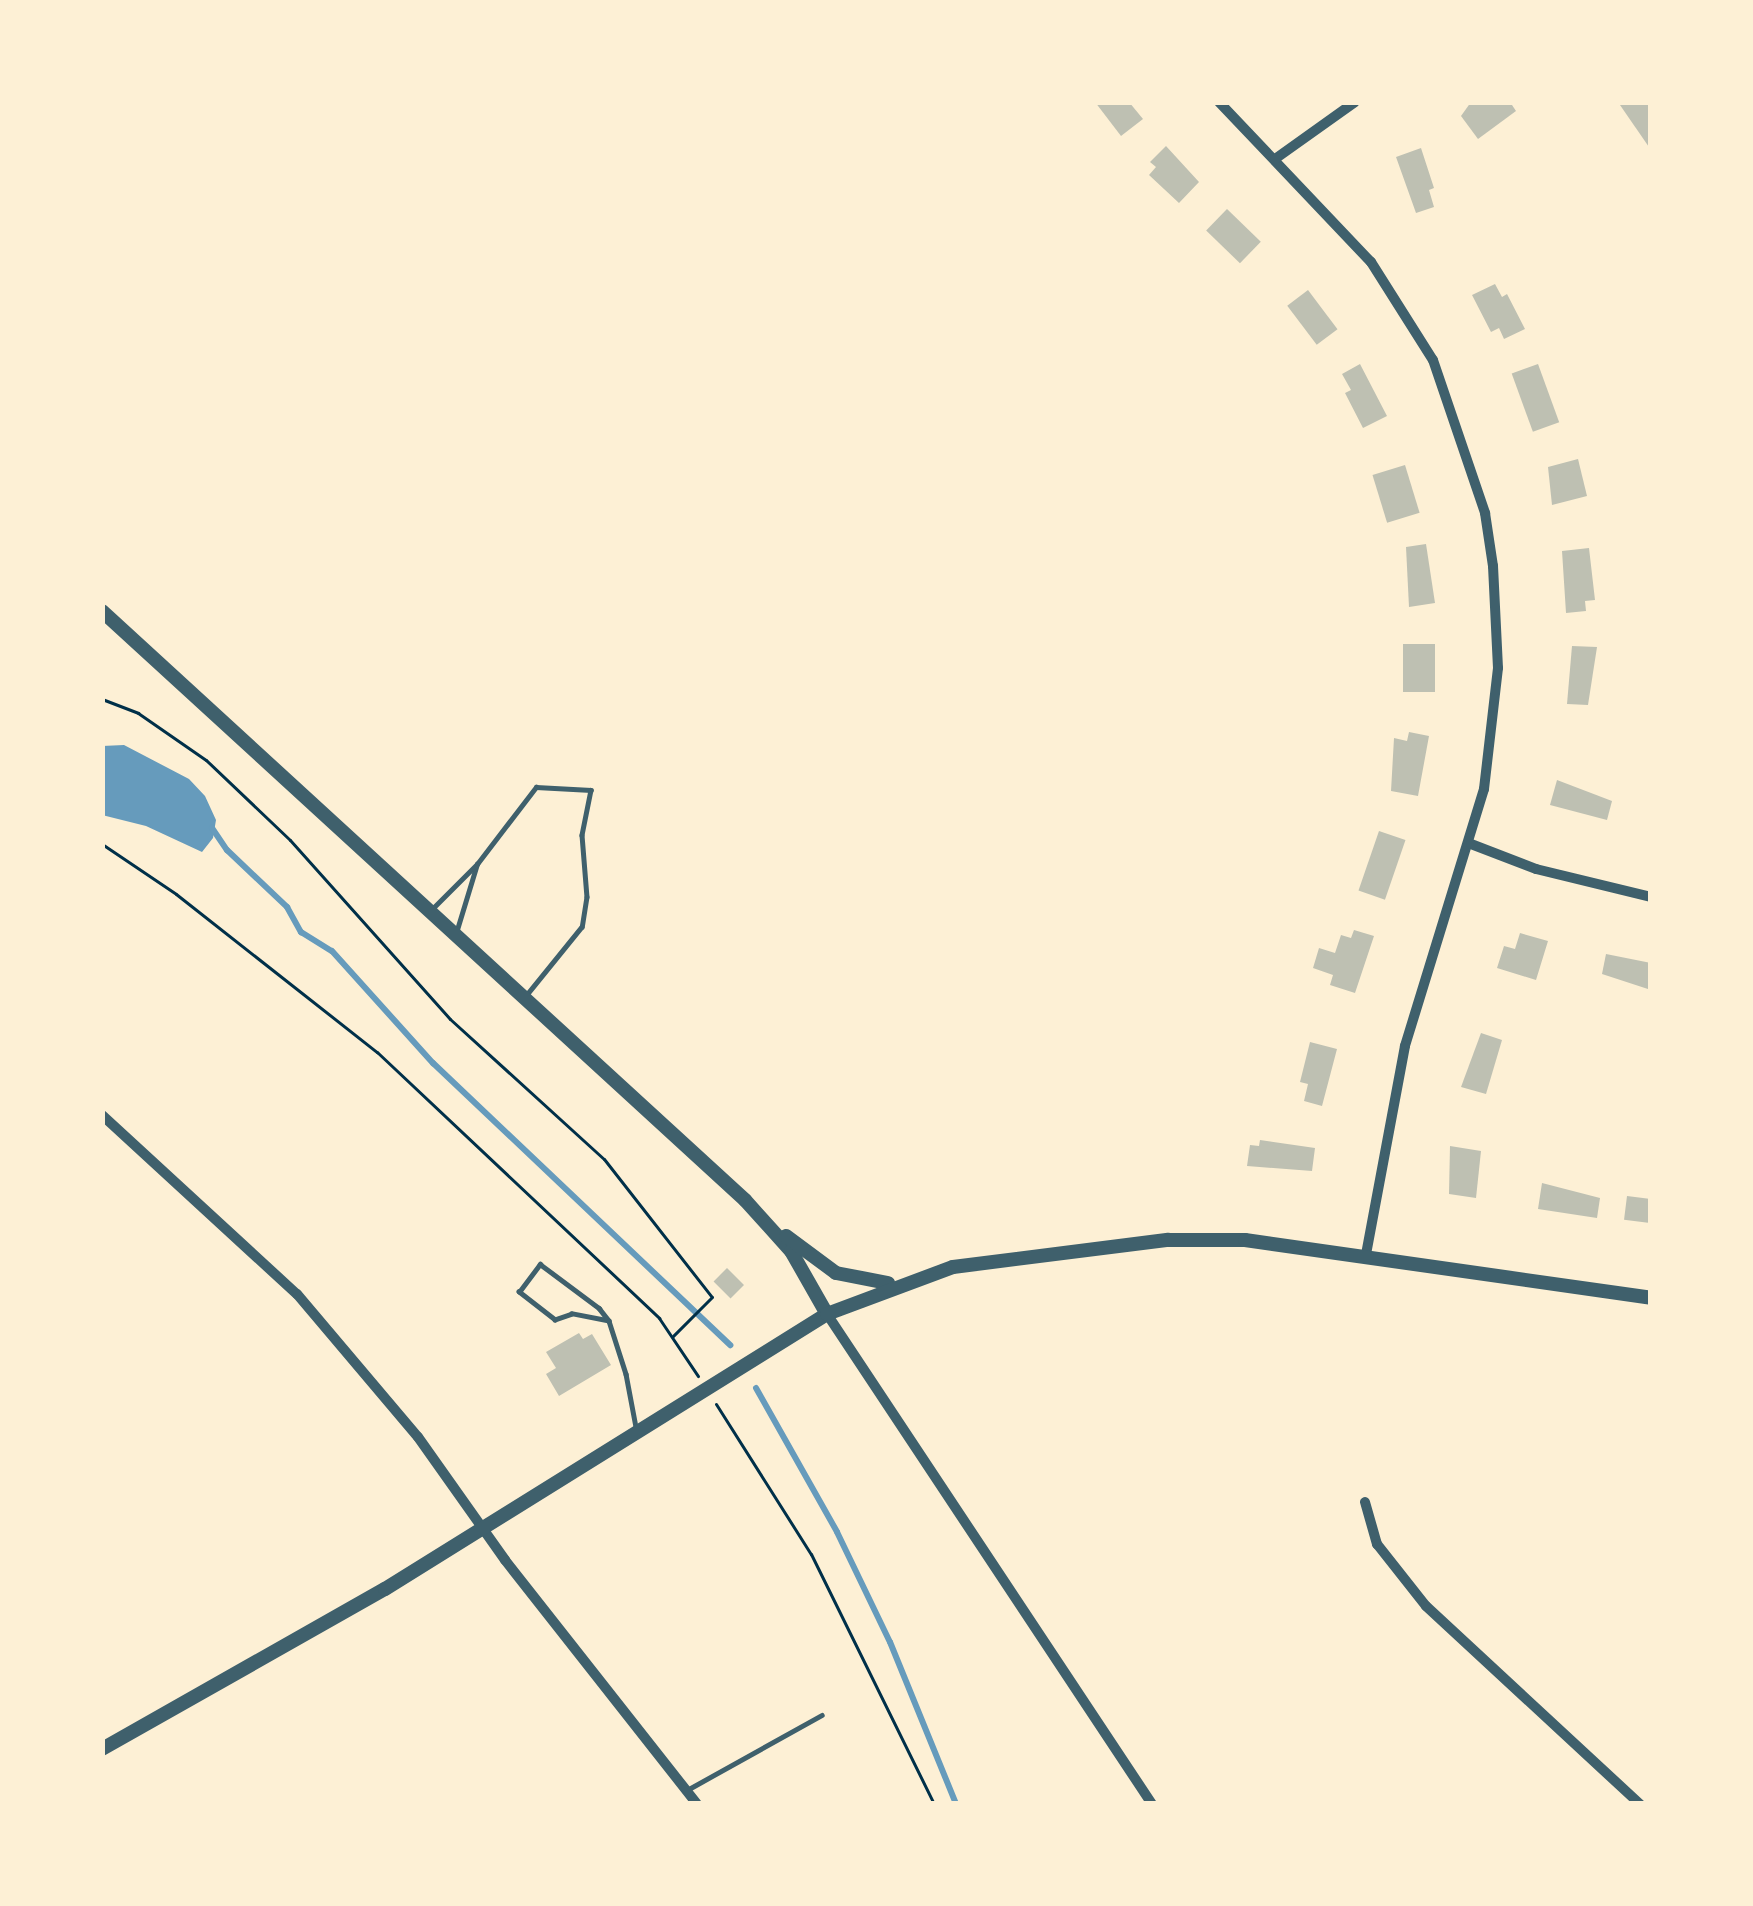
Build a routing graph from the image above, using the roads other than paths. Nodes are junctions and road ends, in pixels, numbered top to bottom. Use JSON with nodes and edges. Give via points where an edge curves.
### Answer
{"nodes":[{"id":1,"x":1219,"y":102,"type":"edge"},
{"id":2,"x":1355,"y":102,"type":"edge"},
{"id":3,"x":1274,"y":159,"type":"junction"},
{"id":4,"x":102,"y":611,"type":"edge"},
{"id":5,"x":1471,"y":844,"type":"junction"},
{"id":6,"x":476,"y":864,"type":"junction"},
{"id":7,"x":1651,"y":897,"type":"edge"},
{"id":8,"x":432,"y":908,"type":"junction"},
{"id":9,"x":455,"y":934,"type":"junction"},
{"id":10,"x":523,"y":999,"type":"junction"},
{"id":11,"x":107,"y":1119,"type":"edge"},
{"id":12,"x":102,"y":1135,"type":"edge"},
{"id":13,"x":767,"y":1222,"type":"junction"},
{"id":14,"x":1366,"y":1254,"type":"junction"},
{"id":15,"x":900,"y":1283,"type":"junction"},
{"id":16,"x":1651,"y":1298,"type":"edge"},
{"id":17,"x":827,"y":1314,"type":"junction"},
{"id":18,"x":609,"y":1321,"type":"junction"},
{"id":19,"x":637,"y":1433,"type":"junction"},
{"id":20,"x":1365,"y":1502,"type":"dead end"},
{"id":21,"x":483,"y":1528,"type":"junction"},
{"id":22,"x":822,"y":1715,"type":"dead end"},
{"id":23,"x":102,"y":1749,"type":"edge"},
{"id":24,"x":687,"y":1790,"type":"junction"},
{"id":25,"x":697,"y":1804,"type":"edge"},
{"id":26,"x":1152,"y":1804,"type":"edge"},
{"id":27,"x":1640,"y":1804,"type":"edge"}],
"edges":[{"from":1,"to":3,"type":"street"},
{"from":2,"to":3,"type":"street"},
{"from":3,"to":5,"type":"street","via":[[1371,262],[1433,360],[1485,513],[1498,668]]},
{"from":4,"to":8,"type":"street"},
{"from":5,"to":7,"type":"street"},
{"from":5,"to":14,"type":"street","via":[[1405,1046]]},
{"from":6,"to":8,"type":"lane"},
{"from":6,"to":9,"type":"lane"},
{"from":6,"to":10,"type":"lane","via":[[536,788],[591,790],[582,835],[582,927]]},
{"from":8,"to":9,"type":"street"},
{"from":9,"to":10,"type":"street"},
{"from":10,"to":13,"type":"street"},
{"from":11,"to":12,"type":"street"},
{"from":11,"to":21,"type":"street","via":[[297,1294]]},
{"from":13,"to":15,"type":"street","via":[[836,1273]]},
{"from":13,"to":17,"type":"street"},
{"from":14,"to":15,"type":"street","via":[[1168,1240],[953,1267]]},
{"from":14,"to":16,"type":"street"},
{"from":15,"to":17,"type":"street"},
{"from":17,"to":19,"type":"street"},
{"from":17,"to":26,"type":"street"},
{"from":18,"to":18,"type":"lane","via":[[540,1264],[519,1292],[555,1320],[572,1314]]},
{"from":18,"to":19,"type":"lane"},
{"from":19,"to":21,"type":"street"},
{"from":20,"to":27,"type":"street","via":[[1377,1544],[1426,1606]]},
{"from":21,"to":23,"type":"street"},
{"from":21,"to":24,"type":"street"},
{"from":22,"to":24,"type":"lane"},
{"from":24,"to":25,"type":"street"}]}
